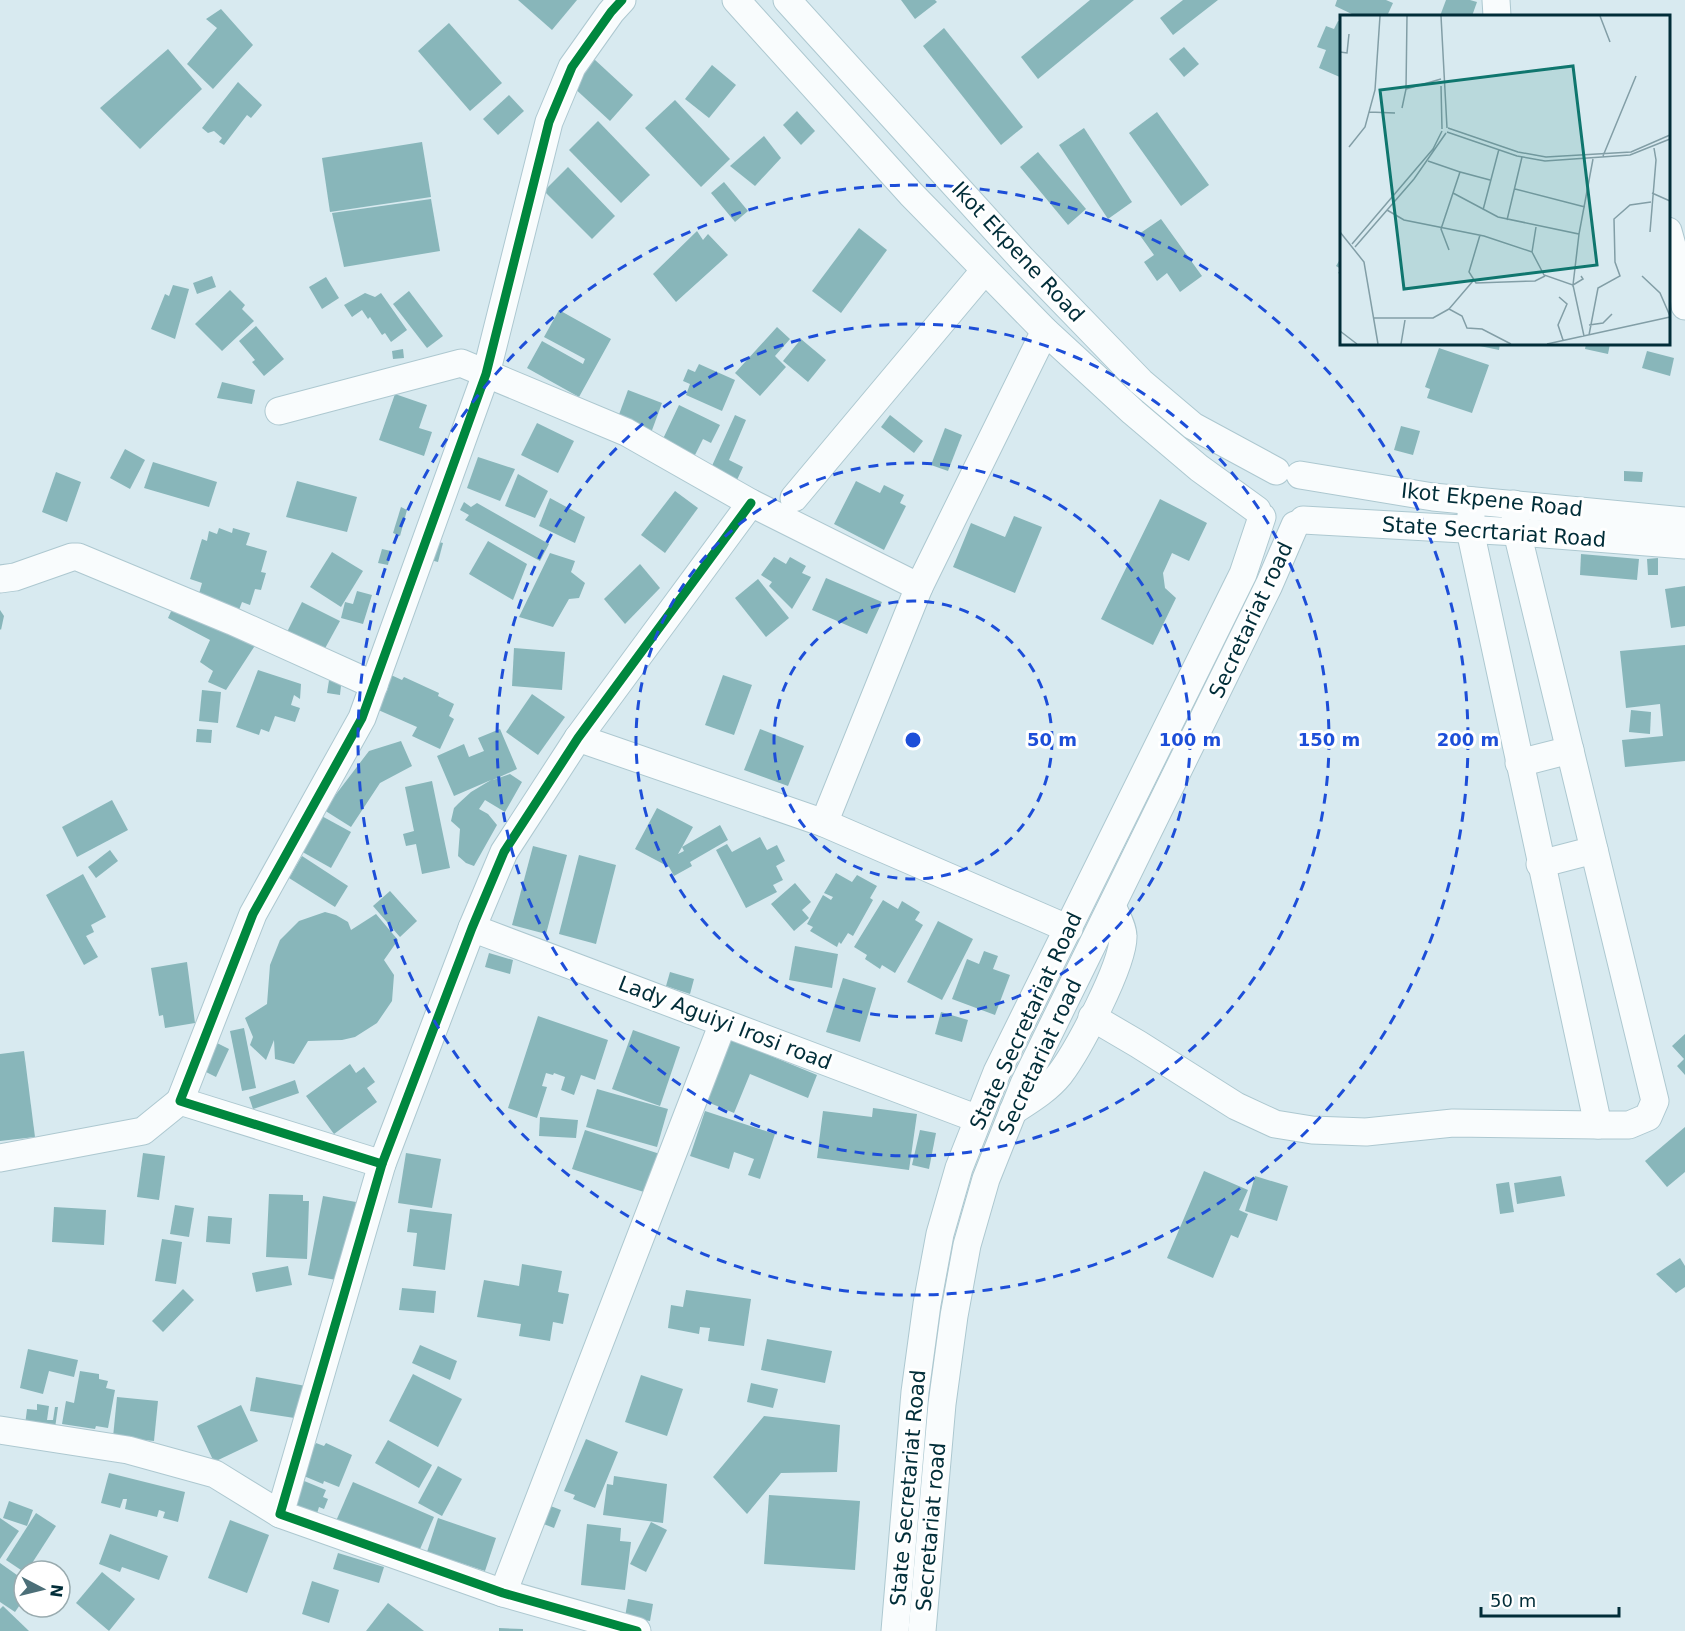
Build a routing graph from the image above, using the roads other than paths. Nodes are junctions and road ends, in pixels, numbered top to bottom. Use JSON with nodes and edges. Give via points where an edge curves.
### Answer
{"nodes":[{"id":1,"x":622,"y":0,"type":"edge"},
{"id":2,"x":736,"y":0,"type":"edge"},
{"id":3,"x":787,"y":0,"type":"edge"},
{"id":4,"x":1496,"y":0,"type":"edge"},
{"id":5,"x":1497,"y":15,"type":"edge"},
{"id":6,"x":1670,"y":220,"type":"edge"},
{"id":7,"x":1685,"y":223,"type":"edge"},
{"id":8,"x":1670,"y":238,"type":"edge"},
{"id":9,"x":985,"y":270,"type":"junction"},
{"id":10,"x":1685,"y":306,"type":"edge"},
{"id":11,"x":1045,"y":330,"type":"junction"},
{"id":12,"x":486,"y":374,"type":"junction"},
{"id":13,"x":279,"y":411,"type":"dead end"},
{"id":14,"x":1288,"y":473,"type":"junction"},
{"id":15,"x":794,"y":498,"type":"dead end"},
{"id":16,"x":1472,"y":501,"type":"junction"},
{"id":17,"x":751,"y":503,"type":"junction"},
{"id":18,"x":1514,"y":504,"type":"junction"},
{"id":19,"x":1260,"y":513,"type":"junction"},
{"id":20,"x":1685,"y":521,"type":"edge"},
{"id":21,"x":1299,"y":522,"type":"junction"},
{"id":22,"x":1470,"y":530,"type":"junction"},
{"id":23,"x":1517,"y":532,"type":"junction"},
{"id":24,"x":1685,"y":545,"type":"edge"},
{"id":25,"x":0,"y":579,"type":"edge"},
{"id":26,"x":919,"y":587,"type":"junction"},
{"id":27,"x":374,"y":685,"type":"junction"},
{"id":28,"x":578,"y":738,"type":"junction"},
{"id":29,"x":1570,"y":750,"type":"junction"},
{"id":30,"x":1519,"y":763,"type":"junction"},
{"id":31,"x":824,"y":823,"type":"junction"},
{"id":32,"x":1594,"y":850,"type":"junction"},
{"id":33,"x":1540,"y":864,"type":"junction"},
{"id":34,"x":1112,"y":906,"type":"junction"},
{"id":35,"x":472,"y":928,"type":"junction"},
{"id":36,"x":1069,"y":929,"type":"junction"},
{"id":37,"x":1092,"y":1017,"type":"junction"},
{"id":38,"x":723,"y":1023,"type":"junction"},
{"id":39,"x":180,"y":1101,"type":"junction"},
{"id":40,"x":1013,"y":1111,"type":"junction"},
{"id":41,"x":978,"y":1119,"type":"junction"},
{"id":42,"x":1598,"y":1125,"type":"junction"},
{"id":43,"x":0,"y":1158,"type":"edge"},
{"id":44,"x":382,"y":1164,"type":"junction"},
{"id":45,"x":0,"y":1430,"type":"edge"},
{"id":46,"x":280,"y":1514,"type":"junction"},
{"id":47,"x":502,"y":1593,"type":"junction"},
{"id":48,"x":637,"y":1631,"type":"edge"},
{"id":49,"x":895,"y":1631,"type":"edge"},
{"id":50,"x":922,"y":1631,"type":"edge"}],
"edges":[{"from":1,"to":12,"type":"street","via":[[572,67],[549,122]]},
{"from":2,"to":9,"type":"street"},
{"from":3,"to":14,"type":"street","name":"Ikot Ekpene Road","via":[[1022,259],[1141,382],[1193,426]]},
{"from":4,"to":5,"type":"street"},
{"from":6,"to":7,"type":"street"},
{"from":8,"to":10,"type":"street"},
{"from":9,"to":11,"type":"street"},
{"from":9,"to":15,"type":"street"},
{"from":11,"to":19,"type":"street","via":[[1133,412]]},
{"from":11,"to":26,"type":"street"},
{"from":12,"to":13,"type":"street","via":[[461,363]]},
{"from":12,"to":17,"type":"street","via":[[626,432]]},
{"from":12,"to":27,"type":"street"},
{"from":14,"to":16,"type":"street","name":"Ikot Ekpene Road"},
{"from":14,"to":19,"type":"street","via":[[1266,477],[1258,486],[1255,498]]},
{"from":14,"to":21,"type":"street","via":[[1307,482],[1311,491],[1309,512]]},
{"from":16,"to":18,"type":"street","name":"Ikot Ekpene Road"},
{"from":16,"to":22,"type":"street"},
{"from":17,"to":26,"type":"street"},
{"from":17,"to":28,"type":"street"},
{"from":18,"to":20,"type":"street","name":"Ikot Ekpene Road"},
{"from":18,"to":23,"type":"street"},
{"from":19,"to":21,"type":"street","via":[[1272,524],[1283,527]]},
{"from":19,"to":36,"type":"street","name":"State Secretariat Road","via":[[1242,574]]},
{"from":21,"to":22,"type":"street","name":"State Secrtariat Road"},
{"from":21,"to":34,"type":"street","name":"Secretariat road"},
{"from":22,"to":23,"type":"street","name":"State Secrtariat Road"},
{"from":22,"to":30,"type":"street"},
{"from":23,"to":24,"type":"street","name":"State Secrtariat Road"},
{"from":23,"to":29,"type":"street"},
{"from":25,"to":27,"type":"street","via":[[78,557]]},
{"from":26,"to":31,"type":"street"},
{"from":27,"to":39,"type":"street","via":[[362,718],[253,914]]},
{"from":28,"to":31,"type":"street"},
{"from":28,"to":35,"type":"street","via":[[504,852]]},
{"from":29,"to":30,"type":"street"},
{"from":29,"to":32,"type":"street"},
{"from":30,"to":33,"type":"street"},
{"from":31,"to":36,"type":"street"},
{"from":32,"to":33,"type":"street"},
{"from":32,"to":42,"type":"street","via":[[1655,1101],[1648,1117],[1629,1125]]},
{"from":33,"to":42,"type":"street"},
{"from":34,"to":37,"type":"street","via":[[1123,933],[1122,948]]},
{"from":34,"to":40,"type":"street","name":"Secretariat road"},
{"from":35,"to":38,"type":"street","name":"Lady Aguiyi Irosi road"},
{"from":35,"to":44,"type":"street"},
{"from":36,"to":41,"type":"street","name":"State Secretariat Road","via":[[997,1072]]},
{"from":37,"to":40,"type":"street","via":[[1059,1075]]},
{"from":37,"to":42,"type":"street","via":[[1236,1106],[1275,1124],[1366,1132],[1453,1123]]},
{"from":38,"to":41,"type":"street","name":"Lady Aguiyi Irosi road"},
{"from":38,"to":47,"type":"street"},
{"from":39,"to":43,"type":"street","via":[[143,1131]]},
{"from":39,"to":44,"type":"street"},
{"from":40,"to":50,"type":"street","name":"Secretariat road","via":[[979,1201],[954,1316],[942,1404]]},
{"from":41,"to":49,"type":"street","name":"State Secretariat Road","via":[[940,1234],[927,1304],[915,1392]]},
{"from":44,"to":46,"type":"street"},
{"from":45,"to":46,"type":"street","via":[[128,1450],[214,1474]]},
{"from":46,"to":47,"type":"street"},
{"from":47,"to":48,"type":"street"}]}
